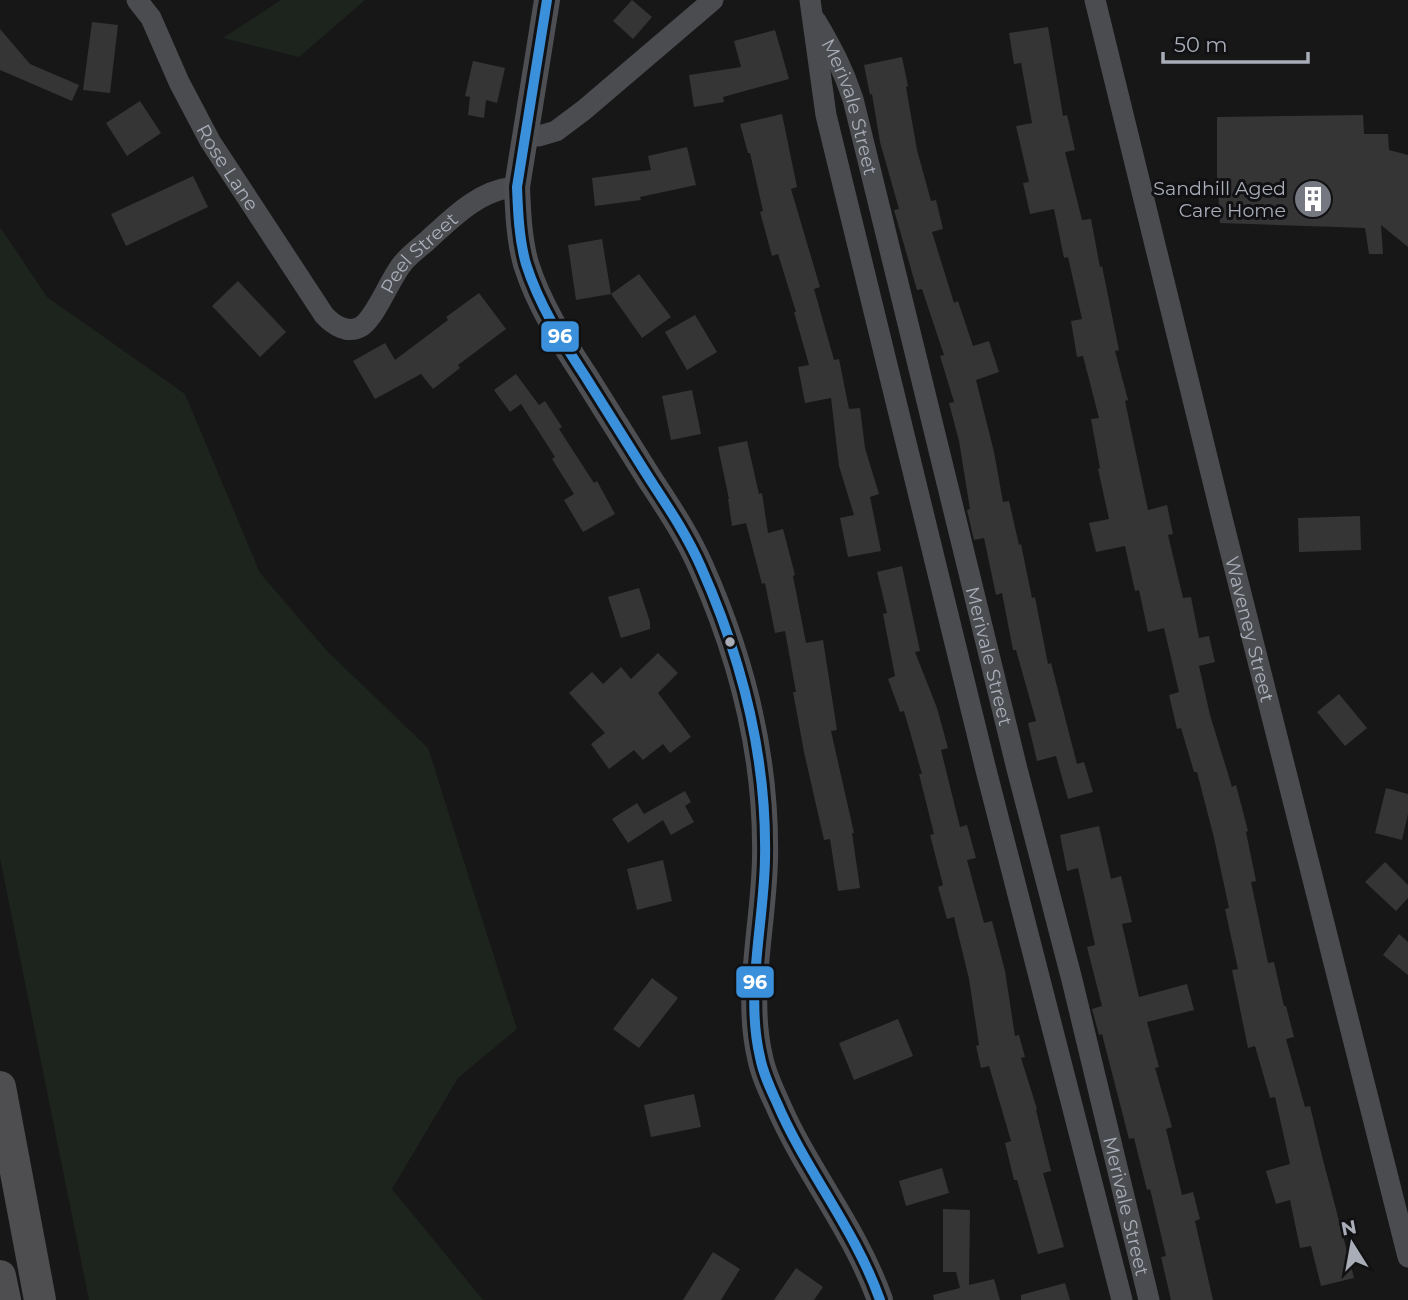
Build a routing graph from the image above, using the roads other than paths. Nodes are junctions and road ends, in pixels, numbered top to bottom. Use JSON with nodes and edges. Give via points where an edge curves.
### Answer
{"nodes":[{"id":1,"x":137,"y":0,"type":"edge"},
{"id":2,"x":547,"y":0,"type":"edge"},
{"id":3,"x":713,"y":0,"type":"edge"},
{"id":4,"x":1096,"y":0,"type":"edge"},
{"id":5,"x":811,"y":8,"type":"edge"},
{"id":6,"x":525,"y":135,"type":"junction"},
{"id":7,"x":517,"y":187,"type":"junction"},
{"id":8,"x":333,"y":324,"type":"joint"},
{"id":9,"x":0,"y":1087,"type":"edge"},
{"id":10,"x":1408,"y":1257,"type":"edge"},
{"id":11,"x":0,"y":1276,"type":"edge"},
{"id":12,"x":5,"y":1300,"type":"edge"},
{"id":13,"x":40,"y":1300,"type":"edge"},
{"id":14,"x":880,"y":1300,"type":"edge"},
{"id":15,"x":1122,"y":1300,"type":"edge"},
{"id":16,"x":1149,"y":1300,"type":"edge"}],
"edges":[{"from":1,"to":8,"type":"street","name":"Rose Lane","via":[[151,18],[210,141]]},
{"from":2,"to":6,"type":"main road"},
{"from":3,"to":6,"type":"street","via":[[556,131]]},
{"from":4,"to":10,"type":"street","name":"Waveney Street"},
{"from":5,"to":15,"type":"street","name":"Merivale Street","via":[[826,115],[985,766]]},
{"from":5,"to":16,"type":"street","name":"Merivale Street","via":[[853,99]]},
{"from":6,"to":7,"type":"main road"},
{"from":7,"to":8,"type":"street","name":"Peel Street","via":[[490,192],[471,204],[403,262],[361,326],[348,330]]},
{"from":7,"to":14,"type":"main road","via":[[526,262],[546,311],[683,530],[736,657],[754,729],[764,808],[755,1004],[760,1059],[787,1127],[856,1245]]},
{"from":9,"to":13,"type":"highway"},
{"from":11,"to":12,"type":"highway"}]}
